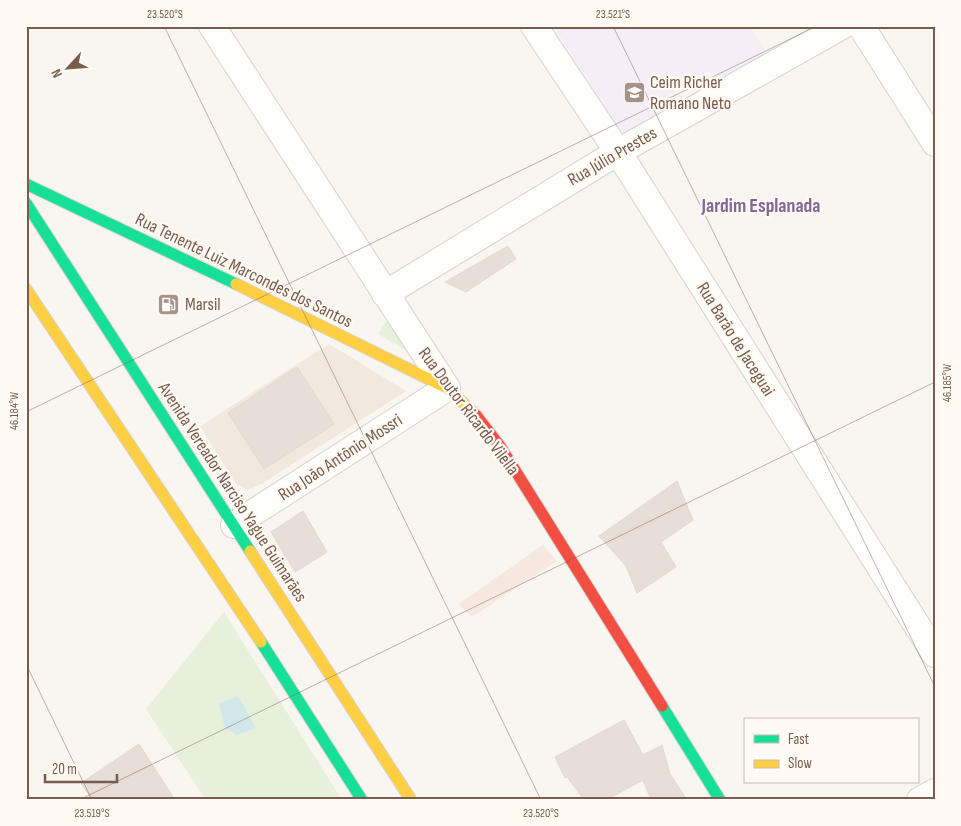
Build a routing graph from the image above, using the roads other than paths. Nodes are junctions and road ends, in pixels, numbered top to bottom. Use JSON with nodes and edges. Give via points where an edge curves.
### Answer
{"nodes":[{"id":1,"x":212,"y":26,"type":"edge"},
{"id":2,"x":534,"y":26,"type":"edge"},
{"id":3,"x":842,"y":26,"type":"edge"},
{"id":4,"x":861,"y":26,"type":"edge"},
{"id":5,"x":935,"y":144,"type":"edge"},
{"id":6,"x":618,"y":152,"type":"junction"},
{"id":7,"x":26,"y":184,"type":"edge"},
{"id":8,"x":26,"y":203,"type":"edge"},
{"id":9,"x":26,"y":289,"type":"edge"},
{"id":10,"x":385,"y":294,"type":"junction"},
{"id":11,"x":447,"y":388,"type":"junction"},
{"id":12,"x":234,"y":525,"type":"junction"},
{"id":13,"x":935,"y":654,"type":"edge"},
{"id":14,"x":935,"y":792,"type":"edge"},
{"id":15,"x":362,"y":800,"type":"edge"},
{"id":16,"x":412,"y":800,"type":"edge"},
{"id":17,"x":720,"y":800,"type":"edge"},
{"id":18,"x":920,"y":800,"type":"edge"}],
"edges":[{"from":1,"to":10,"type":"street","name":"Rua Doutor Ricardo Vilella"},
{"from":2,"to":6,"type":"street","name":"Rua Barão de Jaceguai"},
{"from":3,"to":6,"type":"street","name":"Rua Júlio Prestes"},
{"from":4,"to":5,"type":"street"},
{"from":6,"to":10,"type":"street","name":"Rua Júlio Prestes"},
{"from":6,"to":13,"type":"street","name":"Rua Barão de Jaceguai"},
{"from":7,"to":11,"type":"main road","name":"Rua Tenente Luiz Marcondes dos Santos"},
{"from":8,"to":12,"type":"main road","name":"Avenida Vereador Narciso Yague Guimarães"},
{"from":9,"to":15,"type":"main road","via":[[215,570]]},
{"from":10,"to":11,"type":"street","name":"Rua Doutor Ricardo Vilella"},
{"from":11,"to":12,"type":"street","name":"Rua João Antônio Mossri"},
{"from":11,"to":17,"type":"main road","name":"Rua Doutor Ricardo Vilella","via":[[477,415],[500,446]]},
{"from":12,"to":16,"type":"main road","name":"Avenida Vereador Narciso Yague Guimarães"},
{"from":14,"to":18,"type":"street"}]}
